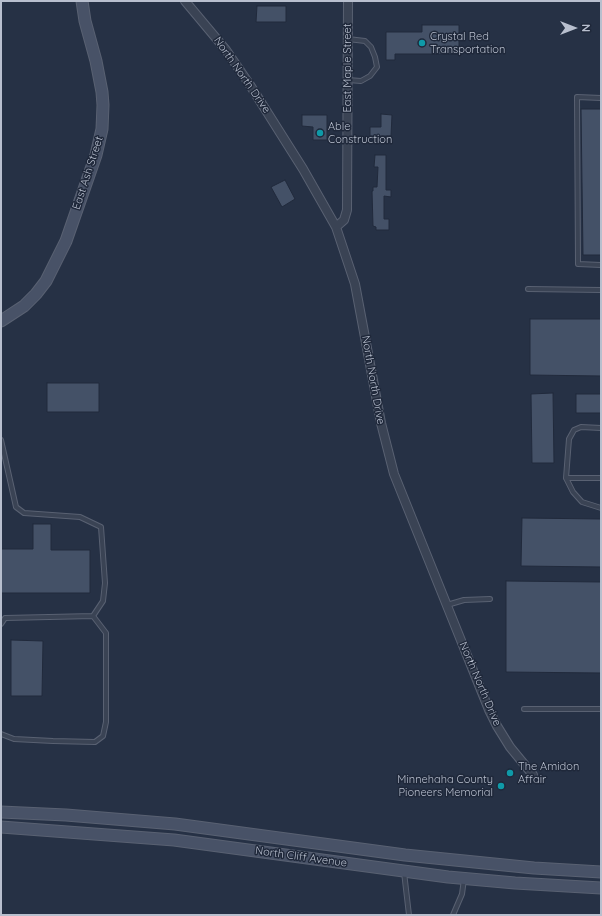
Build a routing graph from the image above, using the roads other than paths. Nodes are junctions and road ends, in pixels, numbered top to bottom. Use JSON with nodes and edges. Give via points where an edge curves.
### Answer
{"nodes":[{"id":1,"x":82,"y":1,"type":"edge"},
{"id":2,"x":185,"y":1,"type":"edge"},
{"id":3,"x":348,"y":1,"type":"edge"},
{"id":4,"x":348,"y":39,"type":"junction"},
{"id":5,"x":348,"y":80,"type":"junction"},
{"id":6,"x":601,"y":98,"type":"edge"},
{"id":7,"x":336,"y":227,"type":"junction"},
{"id":8,"x":601,"y":265,"type":"edge"},
{"id":9,"x":528,"y":289,"type":"dead end"},
{"id":10,"x":601,"y":290,"type":"edge"},
{"id":11,"x":1,"y":320,"type":"edge"},
{"id":12,"x":601,"y":428,"type":"edge"},
{"id":13,"x":1,"y":440,"type":"edge"},
{"id":14,"x":566,"y":478,"type":"junction"},
{"id":15,"x":601,"y":478,"type":"edge"},
{"id":16,"x":601,"y":508,"type":"edge"},
{"id":17,"x":490,"y":599,"type":"dead end"},
{"id":18,"x":446,"y":605,"type":"junction"},
{"id":19,"x":93,"y":616,"type":"junction"},
{"id":20,"x":1,"y":624,"type":"edge"},
{"id":21,"x":524,"y":709,"type":"dead end"},
{"id":22,"x":601,"y":709,"type":"edge"},
{"id":23,"x":1,"y":734,"type":"edge"},
{"id":24,"x":533,"y":775,"type":"dead end"},
{"id":25,"x":1,"y":812,"type":"edge"},
{"id":26,"x":1,"y":828,"type":"edge"},
{"id":27,"x":404,"y":871,"type":"junction"},
{"id":28,"x":601,"y":872,"type":"edge"},
{"id":29,"x":464,"y":878,"type":"junction"},
{"id":30,"x":601,"y":888,"type":"edge"},
{"id":31,"x":409,"y":915,"type":"edge"},
{"id":32,"x":453,"y":915,"type":"edge"}],
"edges":[{"from":1,"to":11,"type":"main road","name":"East Ash Street","via":[[102,92],[102,129],[96,155],[66,241],[46,281],[24,306]]},
{"from":2,"to":7,"type":"street","name":"North North Drive","via":[[226,50],[250,85]]},
{"from":3,"to":4,"type":"street","name":"East Maple Street"},
{"from":4,"to":5,"type":"street","name":"East Maple Street"},
{"from":4,"to":5,"type":"lane","via":[[365,41],[371,47],[377,68],[370,76],[360,81]]},
{"from":5,"to":7,"type":"street","name":"East Maple Street","via":[[347,210],[344,220]]},
{"from":6,"to":8,"type":"lane","via":[[577,97],[578,264]]},
{"from":7,"to":18,"type":"street","name":"North North Drive","via":[[355,284],[388,454],[408,512]]},
{"from":9,"to":10,"type":"lane"},
{"from":12,"to":14,"type":"lane","via":[[581,427],[574,430],[568,440]]},
{"from":13,"to":19,"type":"lane","via":[[16,507],[24,514],[80,517],[101,527],[105,583],[103,601]]},
{"from":14,"to":15,"type":"lane"},
{"from":14,"to":16,"type":"lane","via":[[582,502]]},
{"from":17,"to":18,"type":"lane","via":[[471,599]]},
{"from":18,"to":24,"type":"street","name":"North North Drive","via":[[497,726]]},
{"from":19,"to":20,"type":"lane","via":[[5,618]]},
{"from":19,"to":23,"type":"lane","via":[[106,633],[106,722],[103,736],[95,742],[60,742],[14,739]]},
{"from":21,"to":22,"type":"lane"},
{"from":25,"to":28,"type":"main road","name":"North Cliff Avenue","via":[[175,824],[412,856]]},
{"from":26,"to":27,"type":"main road","name":"North Cliff Avenue","via":[[174,840]]},
{"from":27,"to":29,"type":"main road","name":"North Cliff Avenue"},
{"from":27,"to":31,"type":"lane"},
{"from":29,"to":30,"type":"main road","name":"North Cliff Avenue"},
{"from":29,"to":32,"type":"lane","via":[[462,894]]}]}
